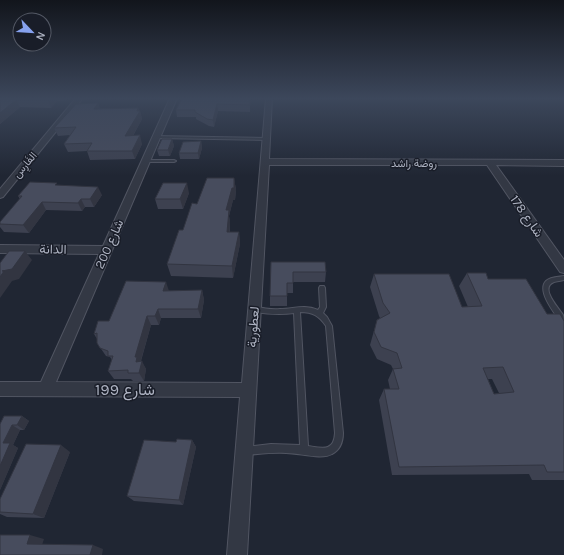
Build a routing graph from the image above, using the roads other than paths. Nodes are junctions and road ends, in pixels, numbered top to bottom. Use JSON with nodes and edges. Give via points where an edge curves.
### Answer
{"nodes":[{"id":1,"x":58,"y":124,"type":"edge"},
{"id":2,"x":162,"y":124,"type":"edge"},
{"id":3,"x":267,"y":124,"type":"edge"},
{"id":4,"x":156,"y":137,"type":"junction"},
{"id":5,"x":266,"y":139,"type":"junction"},
{"id":6,"x":146,"y":161,"type":"junction"},
{"id":7,"x":174,"y":161,"type":"dead end"},
{"id":8,"x":265,"y":162,"type":"junction"},
{"id":9,"x":490,"y":163,"type":"junction"},
{"id":10,"x":564,"y":163,"type":"edge"},
{"id":11,"x":0,"y":194,"type":"edge"},
{"id":12,"x":0,"y":248,"type":"edge"},
{"id":13,"x":106,"y":250,"type":"junction"},
{"id":14,"x":564,"y":269,"type":"edge"},
{"id":15,"x":564,"y":278,"type":"edge"},
{"id":16,"x":322,"y":288,"type":"dead end"},
{"id":17,"x":254,"y":309,"type":"junction"},
{"id":18,"x":297,"y":309,"type":"junction"},
{"id":19,"x":320,"y":314,"type":"junction"},
{"id":20,"x":564,"y":322,"type":"edge"},
{"id":21,"x":0,"y":389,"type":"edge"},
{"id":22,"x":45,"y":389,"type":"junction"},
{"id":23,"x":249,"y":390,"type":"junction"},
{"id":24,"x":304,"y":450,"type":"junction"},
{"id":25,"x":245,"y":451,"type":"junction"},
{"id":26,"x":237,"y":555,"type":"edge"}],
"edges":[{"from":1,"to":11,"type":"street","name":"الفَارِس"},
{"from":2,"to":4,"type":"street","name":"شارع 200"},
{"from":3,"to":5,"type":"street","name":"لعطورية"},
{"from":4,"to":5,"type":"lane"},
{"from":4,"to":6,"type":"street","name":"شارع 200"},
{"from":5,"to":8,"type":"street","name":"لعطورية"},
{"from":6,"to":7,"type":"lane"},
{"from":6,"to":13,"type":"street","name":"شارع 200"},
{"from":8,"to":9,"type":"street","name":"روضة راشد"},
{"from":8,"to":17,"type":"street","name":"لعطورية"},
{"from":9,"to":10,"type":"street","name":"روضة راشد"},
{"from":9,"to":14,"type":"street","name":"شارع 178"},
{"from":12,"to":13,"type":"street","name":"الدانة"},
{"from":13,"to":22,"type":"street","name":"شارع 200"},
{"from":15,"to":20,"type":"lane","via":[[552,279],[545,287],[549,299]]},
{"from":16,"to":19,"type":"lane","via":[[323,307]]},
{"from":17,"to":18,"type":"lane","via":[[274,312]]},
{"from":17,"to":23,"type":"street","name":"لعطورية"},
{"from":18,"to":19,"type":"lane","via":[[313,310]]},
{"from":18,"to":24,"type":"lane"},
{"from":19,"to":24,"type":"lane","via":[[329,326],[340,433],[336,446],[330,451],[323,453]]},
{"from":21,"to":22,"type":"street","name":"شارع 199"},
{"from":22,"to":23,"type":"street","name":"شارع 199"},
{"from":23,"to":25,"type":"street","name":"لعطورية"},
{"from":24,"to":25,"type":"lane","via":[[283,447]]},
{"from":25,"to":26,"type":"street","name":"لعطورية"}]}
